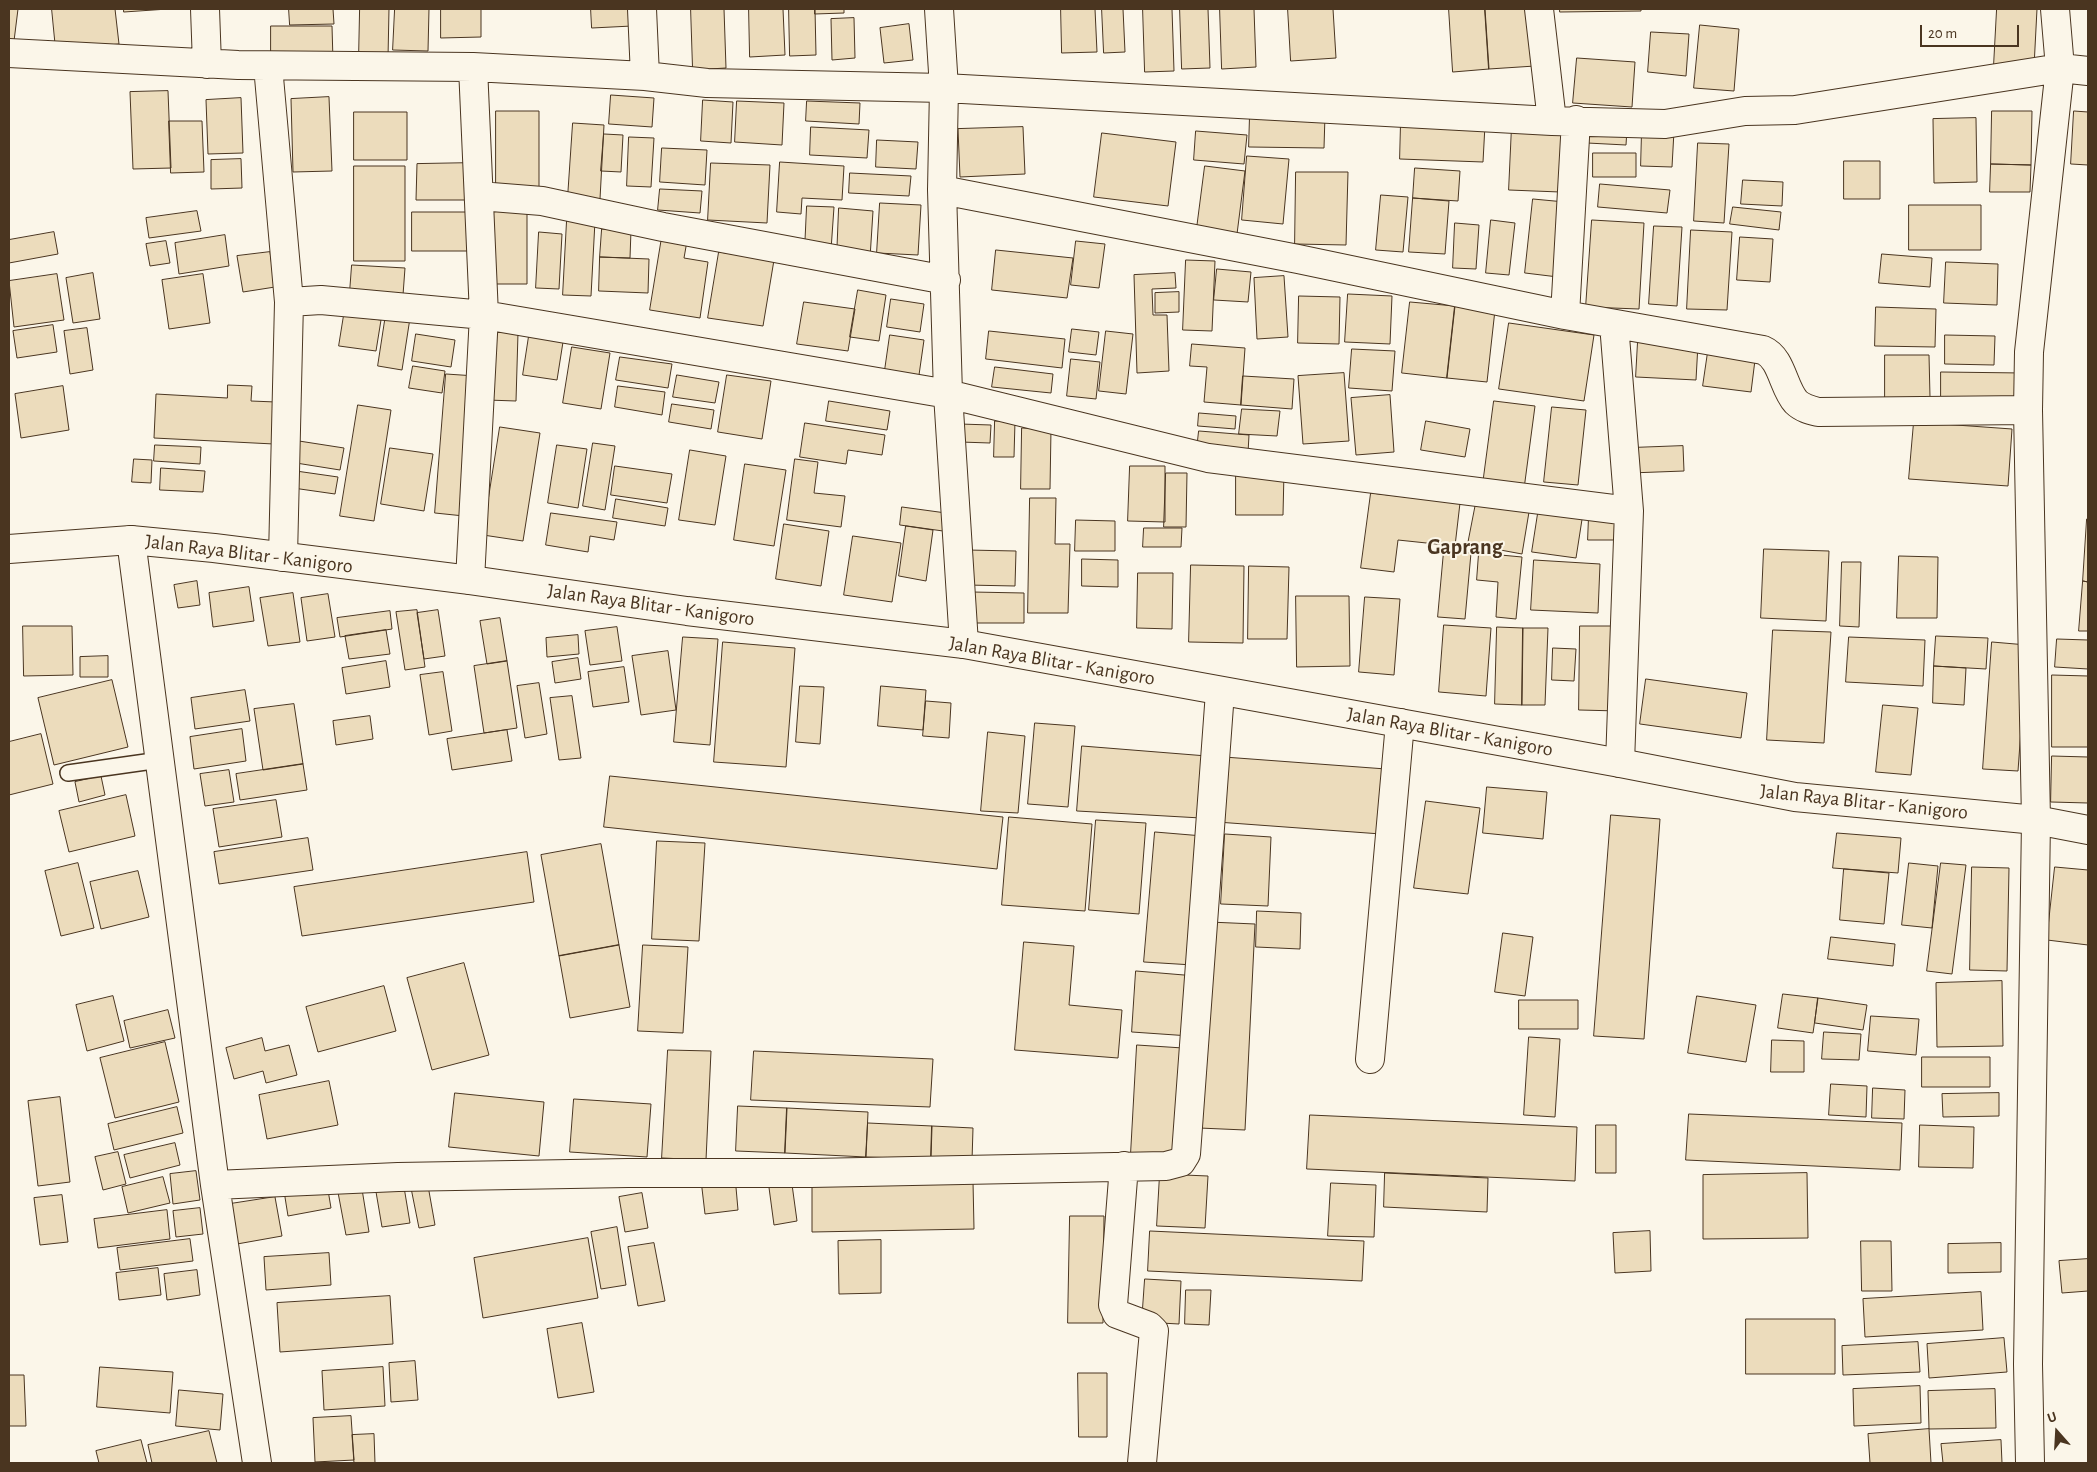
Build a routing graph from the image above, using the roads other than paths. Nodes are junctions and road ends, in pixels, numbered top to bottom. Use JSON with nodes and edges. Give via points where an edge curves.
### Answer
{"nodes":[{"id":1,"x":205,"y":9,"type":"edge"},
{"id":2,"x":642,"y":9,"type":"edge"},
{"id":3,"x":940,"y":9,"type":"edge"},
{"id":4,"x":1539,"y":9,"type":"edge"},
{"id":5,"x":2055,"y":9,"type":"edge"},
{"id":6,"x":9,"y":53,"type":"edge"},
{"id":7,"x":208,"y":64,"type":"junction"},
{"id":8,"x":268,"y":66,"type":"junction"},
{"id":9,"x":473,"y":67,"type":"junction"},
{"id":10,"x":2060,"y":68,"type":"junction"},
{"id":11,"x":2088,"y":71,"type":"edge"},
{"id":12,"x":645,"y":76,"type":"junction"},
{"id":13,"x":944,"y":88,"type":"junction"},
{"id":14,"x":1564,"y":121,"type":"junction"},
{"id":15,"x":942,"y":190,"type":"junction"},
{"id":16,"x":479,"y":196,"type":"junction"},
{"id":17,"x":946,"y":280,"type":"junction"},
{"id":18,"x":290,"y":302,"type":"junction"},
{"id":19,"x":484,"y":315,"type":"junction"},
{"id":20,"x":1565,"y":315,"type":"junction"},
{"id":21,"x":1614,"y":324,"type":"junction"},
{"id":22,"x":948,"y":394,"type":"junction"},
{"id":23,"x":2028,"y":410,"type":"junction"},
{"id":24,"x":1629,"y":511,"type":"junction"},
{"id":25,"x":131,"y":540,"type":"junction"},
{"id":26,"x":9,"y":549,"type":"edge"},
{"id":27,"x":283,"y":557,"type":"junction"},
{"id":28,"x":470,"y":580,"type":"junction"},
{"id":29,"x":964,"y":644,"type":"junction"},
{"id":30,"x":1220,"y":692,"type":"junction"},
{"id":31,"x":1400,"y":723,"type":"junction"},
{"id":32,"x":160,"y":760,"type":"junction"},
{"id":33,"x":1620,"y":763,"type":"junction"},
{"id":34,"x":68,"y":773,"type":"dead end"},
{"id":35,"x":2036,"y":820,"type":"junction"},
{"id":36,"x":2088,"y":830,"type":"edge"},
{"id":37,"x":1370,"y":1059,"type":"dead end"},
{"id":38,"x":1124,"y":1166,"type":"junction"},
{"id":39,"x":215,"y":1185,"type":"junction"},
{"id":40,"x":257,"y":1463,"type":"edge"},
{"id":41,"x":1142,"y":1463,"type":"edge"},
{"id":42,"x":2030,"y":1463,"type":"edge"}],
"edges":[{"from":1,"to":7,"type":"street"},
{"from":2,"to":12,"type":"street"},
{"from":3,"to":13,"type":"street"},
{"from":4,"to":14,"type":"street"},
{"from":5,"to":10,"type":"street"},
{"from":6,"to":7,"type":"street"},
{"from":7,"to":8,"type":"street"},
{"from":8,"to":9,"type":"street"},
{"from":8,"to":18,"type":"street"},
{"from":9,"to":12,"type":"street"},
{"from":9,"to":16,"type":"street"},
{"from":10,"to":11,"type":"street"},
{"from":10,"to":14,"type":"street","via":[[1795,110],[1745,110],[1665,124]]},
{"from":10,"to":23,"type":"street","via":[[2029,352]]},
{"from":12,"to":13,"type":"street","via":[[706,83]]},
{"from":13,"to":14,"type":"street"},
{"from":13,"to":15,"type":"street"},
{"from":14,"to":20,"type":"street"},
{"from":15,"to":17,"type":"street"},
{"from":15,"to":20,"type":"street"},
{"from":16,"to":17,"type":"street","via":[[542,202]]},
{"from":16,"to":19,"type":"street"},
{"from":17,"to":22,"type":"street"},
{"from":18,"to":19,"type":"street","via":[[322,300]]},
{"from":18,"to":27,"type":"street"},
{"from":19,"to":22,"type":"street"},
{"from":19,"to":28,"type":"street"},
{"from":20,"to":21,"type":"street"},
{"from":21,"to":23,"type":"street","via":[[1769,352],[1795,401],[1818,412]]},
{"from":21,"to":24,"type":"street"},
{"from":22,"to":24,"type":"street","via":[[1208,458]]},
{"from":22,"to":29,"type":"street"},
{"from":23,"to":35,"type":"street"},
{"from":24,"to":33,"type":"street"},
{"from":25,"to":26,"type":"street","name":"Jalan Raya Blitar - Kanigoro"},
{"from":25,"to":27,"type":"street","name":"Jalan Raya Blitar - Kanigoro"},
{"from":25,"to":32,"type":"street"},
{"from":27,"to":28,"type":"street","name":"Jalan Raya Blitar - Kanigoro"},
{"from":28,"to":29,"type":"street","name":"Jalan Raya Blitar - Kanigoro","via":[[687,611]]},
{"from":29,"to":30,"type":"street","name":"Jalan Raya Blitar - Kanigoro"},
{"from":30,"to":31,"type":"street","name":"Jalan Raya Blitar - Kanigoro"},
{"from":30,"to":38,"type":"street","via":[[1186,1154],[1173,1166]]},
{"from":31,"to":33,"type":"street","name":"Jalan Raya Blitar - Kanigoro"},
{"from":31,"to":37,"type":"street"},
{"from":32,"to":34,"type":"lane"},
{"from":32,"to":39,"type":"street"},
{"from":33,"to":35,"type":"street","name":"Jalan Raya Blitar - Kanigoro","via":[[1795,798]]},
{"from":35,"to":36,"type":"street","name":"Jalan Raya Blitar - Kanigoro"},
{"from":35,"to":42,"type":"street","via":[[2028,1364]]},
{"from":38,"to":39,"type":"street","via":[[398,1177]]},
{"from":38,"to":41,"type":"street","via":[[1113,1305],[1123,1318],[1149,1326],[1154,1332]]},
{"from":39,"to":40,"type":"street"}]}
